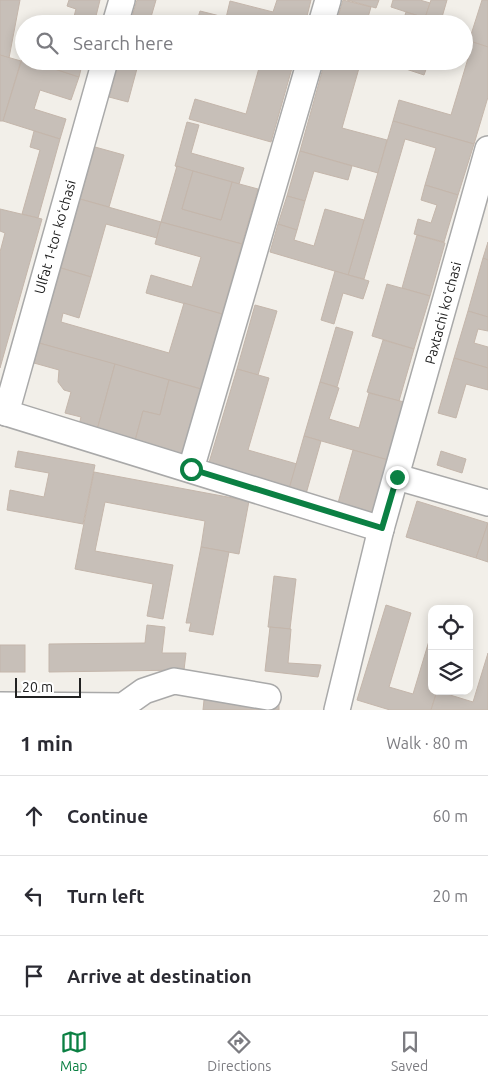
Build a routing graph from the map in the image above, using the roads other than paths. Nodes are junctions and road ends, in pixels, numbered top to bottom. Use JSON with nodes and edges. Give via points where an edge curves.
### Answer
{"nodes":[{"id":1,"x":122,"y":0,"type":"edge"},
{"id":2,"x":328,"y":0,"type":"edge"},
{"id":3,"x":118,"y":15,"type":"edge"},
{"id":4,"x":324,"y":15,"type":"edge"},
{"id":5,"x":102,"y":70,"type":"edge"},
{"id":6,"x":307,"y":70,"type":"edge"},
{"id":7,"x":488,"y":149,"type":"edge"},
{"id":8,"x":3,"y":412,"type":"edge"},
{"id":9,"x":191,"y":469,"type":"junction"},
{"id":10,"x":397,"y":477,"type":"junction"},
{"id":11,"x":488,"y":503,"type":"edge"},
{"id":12,"x":382,"y":528,"type":"junction"},
{"id":13,"x":268,"y":697,"type":"dead end"},
{"id":14,"x":0,"y":706,"type":"edge"},
{"id":15,"x":342,"y":709,"type":"edge"}],
"edges":[{"from":1,"to":3,"type":"street"},
{"from":2,"to":4,"type":"street"},
{"from":5,"to":8,"type":"street","name":"Ulfat 1-tor koʻchasi"},
{"from":6,"to":9,"type":"street"},
{"from":7,"to":10,"type":"street","name":"Paxtachi koʻchasi"},
{"from":8,"to":9,"type":"street"},
{"from":9,"to":12,"type":"street"},
{"from":10,"to":11,"type":"street"},
{"from":10,"to":12,"type":"street","name":"Paxtachi koʻchasi"},
{"from":12,"to":15,"type":"street","name":"Paxtachi koʻchasi"},
{"from":13,"to":14,"type":"street","via":[[174,681],[144,691],[123,706]]}]}
